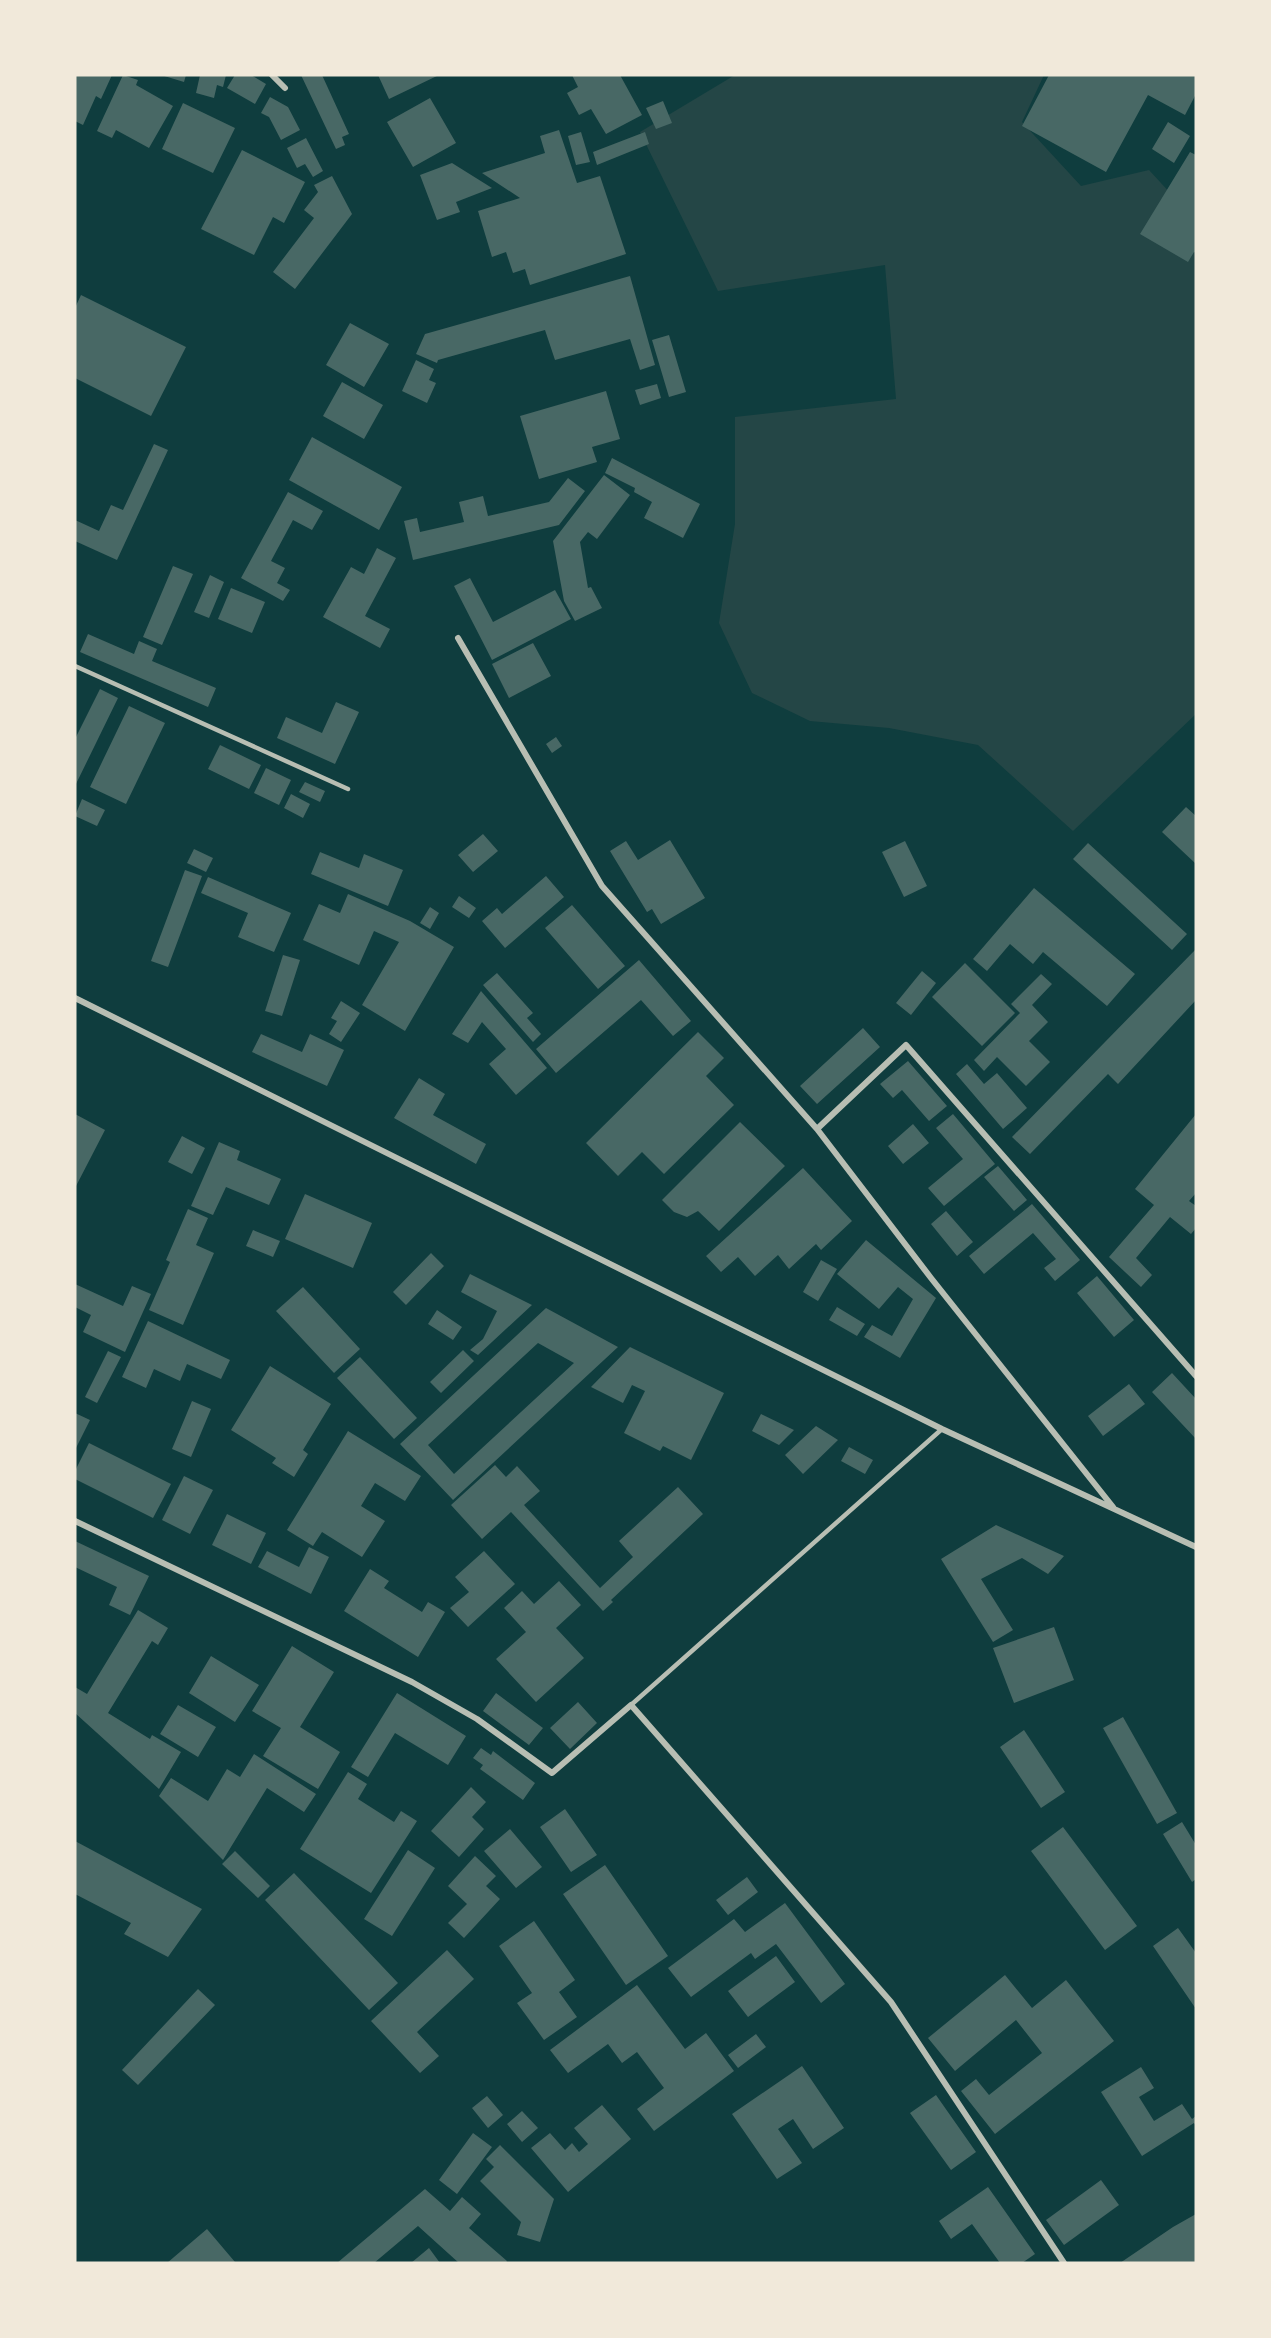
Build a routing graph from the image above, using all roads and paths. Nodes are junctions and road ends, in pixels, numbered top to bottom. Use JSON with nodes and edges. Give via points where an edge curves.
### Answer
{"nodes":[{"id":1,"x":272,"y":75,"type":"edge"},
{"id":2,"x":285,"y":88,"type":"dead end"},
{"id":3,"x":458,"y":638,"type":"dead end"},
{"id":4,"x":75,"y":666,"type":"edge"},
{"id":5,"x":348,"y":789,"type":"dead end"},
{"id":6,"x":75,"y":998,"type":"edge"},
{"id":7,"x":817,"y":1129,"type":"junction"},
{"id":8,"x":1196,"y":1376,"type":"edge"},
{"id":9,"x":942,"y":1429,"type":"junction"},
{"id":10,"x":1114,"y":1509,"type":"junction"},
{"id":11,"x":75,"y":1521,"type":"edge"},
{"id":12,"x":1196,"y":1547,"type":"edge"},
{"id":13,"x":631,"y":1705,"type":"junction"},
{"id":14,"x":1064,"y":2263,"type":"edge"}],
"edges":[{"from":1,"to":2,"type":"street"},
{"from":3,"to":7,"type":"street","via":[[602,886]]},
{"from":4,"to":5,"type":"lane"},
{"from":6,"to":9,"type":"street"},
{"from":7,"to":8,"type":"street","via":[[906,1045]]},
{"from":7,"to":10,"type":"street"},
{"from":9,"to":10,"type":"street"},
{"from":9,"to":13,"type":"lane"},
{"from":10,"to":12,"type":"street"},
{"from":11,"to":13,"type":"street","via":[[412,1682],[477,1719],[552,1773]]},
{"from":13,"to":14,"type":"street","via":[[891,2002]]}]}
